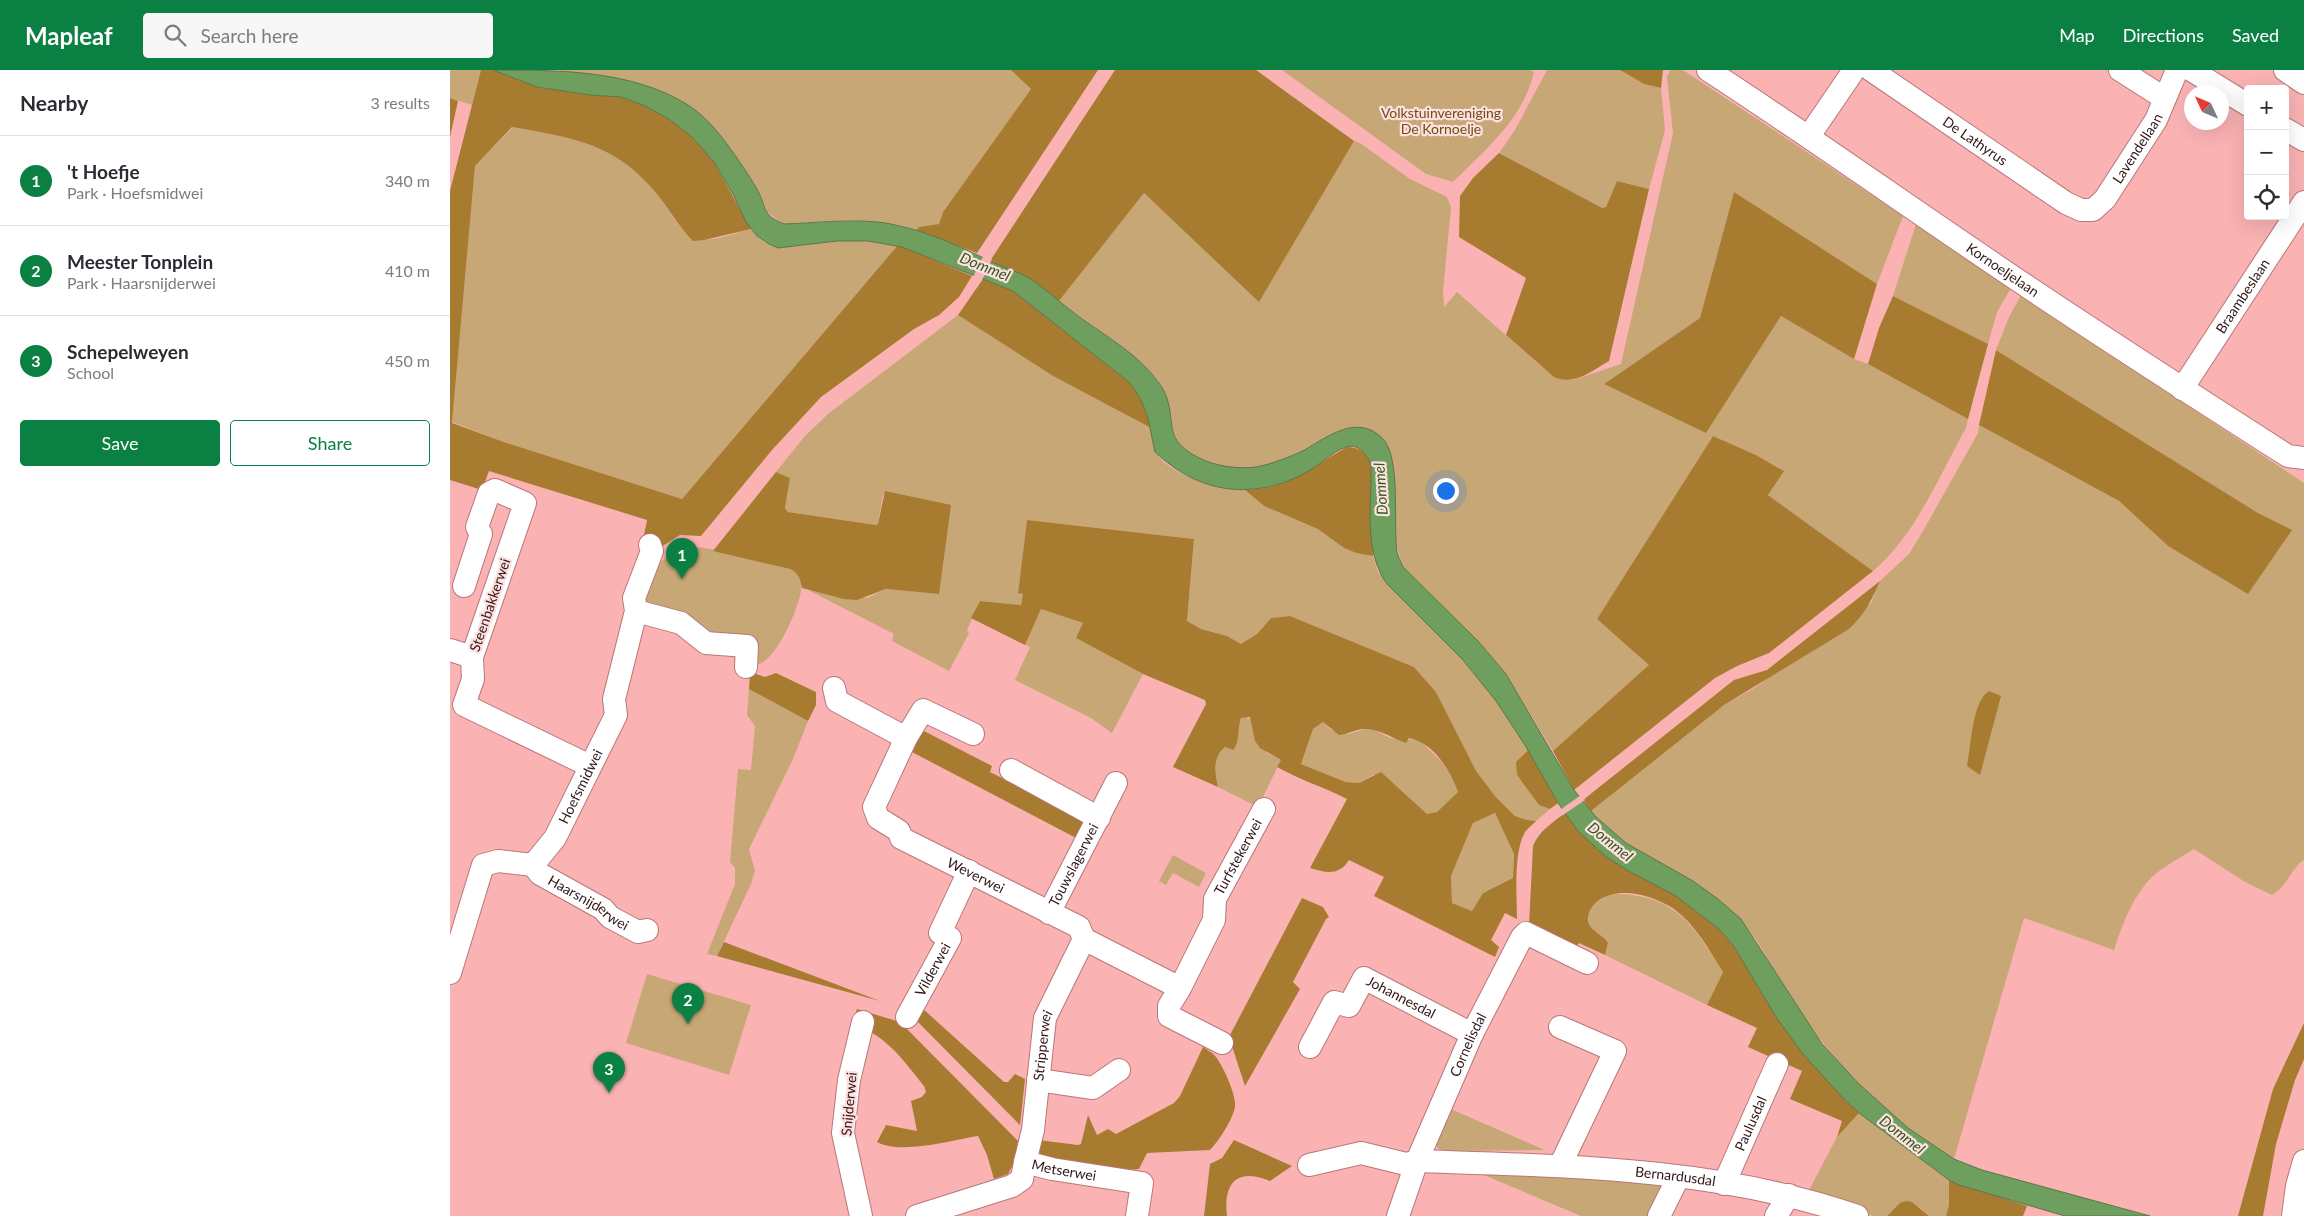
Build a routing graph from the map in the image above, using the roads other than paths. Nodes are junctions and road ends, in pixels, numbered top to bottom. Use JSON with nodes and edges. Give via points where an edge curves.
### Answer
{"nodes":[{"id":1,"x":1708,"y":70,"type":"edge"},
{"id":2,"x":1854,"y":70,"type":"edge"},
{"id":3,"x":1871,"y":70,"type":"edge"},
{"id":4,"x":2120,"y":70,"type":"edge"},
{"id":5,"x":2177,"y":70,"type":"edge"},
{"id":6,"x":2191,"y":70,"type":"edge"},
{"id":7,"x":2285,"y":70,"type":"edge"},
{"id":8,"x":2304,"y":83,"type":"edge"},
{"id":9,"x":2164,"y":98,"type":"junction"},
{"id":10,"x":2244,"y":103,"type":"edge"},
{"id":11,"x":2287,"y":130,"type":"edge"},
{"id":12,"x":1810,"y":136,"type":"junction"},
{"id":13,"x":2304,"y":140,"type":"edge"},
{"id":14,"x":2304,"y":202,"type":"edge"},
{"id":15,"x":2081,"y":210,"type":"joint"},
{"id":16,"x":2182,"y":389,"type":"junction"},
{"id":17,"x":2304,"y":458,"type":"edge"},
{"id":18,"x":650,"y":545,"type":"dead end"},
{"id":19,"x":464,"y":586,"type":"dead end"},
{"id":20,"x":636,"y":611,"type":"junction"},
{"id":21,"x":450,"y":650,"type":"edge"},
{"id":22,"x":472,"y":657,"type":"junction"},
{"id":23,"x":746,"y":667,"type":"dead end"},
{"id":24,"x":834,"y":688,"type":"dead end"},
{"id":25,"x":973,"y":734,"type":"dead end"},
{"id":26,"x":906,"y":738,"type":"junction"},
{"id":27,"x":590,"y":766,"type":"junction"},
{"id":28,"x":1011,"y":770,"type":"dead end"},
{"id":29,"x":1116,"y":783,"type":"dead end"},
{"id":30,"x":1264,"y":809,"type":"dead end"},
{"id":31,"x":1099,"y":818,"type":"junction"},
{"id":32,"x":533,"y":865,"type":"junction"},
{"id":33,"x":969,"y":871,"type":"junction"},
{"id":34,"x":1050,"y":913,"type":"junction"},
{"id":35,"x":647,"y":930,"type":"dead end"},
{"id":36,"x":1084,"y":939,"type":"junction"},
{"id":37,"x":1587,"y":963,"type":"dead end"},
{"id":38,"x":450,"y":973,"type":"edge"},
{"id":39,"x":1180,"y":988,"type":"junction"},
{"id":40,"x":907,"y":1017,"type":"dead end"},
{"id":41,"x":863,"y":1022,"type":"dead end"},
{"id":42,"x":1560,"y":1027,"type":"dead end"},
{"id":43,"x":1472,"y":1034,"type":"junction"},
{"id":44,"x":1222,"y":1043,"type":"dead end"},
{"id":45,"x":1310,"y":1047,"type":"dead end"},
{"id":46,"x":1777,"y":1064,"type":"dead end"},
{"id":47,"x":1119,"y":1070,"type":"dead end"},
{"id":48,"x":1038,"y":1080,"type":"junction"},
{"id":49,"x":1418,"y":1160,"type":"junction"},
{"id":50,"x":2304,"y":1161,"type":"edge"},
{"id":51,"x":1025,"y":1162,"type":"junction"},
{"id":52,"x":1309,"y":1165,"type":"dead end"},
{"id":53,"x":1560,"y":1166,"type":"junction"},
{"id":54,"x":1678,"y":1178,"type":"junction"},
{"id":55,"x":1724,"y":1184,"type":"junction"},
{"id":56,"x":1788,"y":1195,"type":"junction"},
{"id":57,"x":861,"y":1216,"type":"edge"},
{"id":58,"x":917,"y":1216,"type":"edge"},
{"id":59,"x":1138,"y":1216,"type":"edge"},
{"id":60,"x":1398,"y":1216,"type":"edge"},
{"id":61,"x":1658,"y":1216,"type":"edge"},
{"id":62,"x":1776,"y":1216,"type":"edge"},
{"id":63,"x":1856,"y":1216,"type":"edge"},
{"id":64,"x":2292,"y":1216,"type":"edge"}],
"edges":[{"from":1,"to":12,"type":"street","name":"Kornoeljelaan"},
{"from":2,"to":12,"type":"street"},
{"from":3,"to":15,"type":"street","name":"De Lathyrus"},
{"from":4,"to":9,"type":"street"},
{"from":5,"to":9,"type":"street","name":"Lavendellaan"},
{"from":6,"to":10,"type":"street"},
{"from":7,"to":8,"type":"street"},
{"from":9,"to":15,"type":"street","name":"Lavendellaan","via":[[2156,120],[2105,199],[2093,210]]},
{"from":11,"to":13,"type":"street"},
{"from":12,"to":16,"type":"street","name":"Kornoeljelaan"},
{"from":14,"to":16,"type":"street","name":"Braambeslaan"},
{"from":16,"to":17,"type":"street","name":"Kornoeljelaan","via":[[2288,456]]},
{"from":18,"to":20,"type":"street","name":"Hoefsmidwei","via":[[652,551],[634,598]]},
{"from":19,"to":22,"type":"street","name":"Steenbakkerwei","via":[[481,534],[477,527],[489,493],[495,490],[525,503]]},
{"from":20,"to":23,"type":"street","via":[[682,623],[706,643],[747,646]]},
{"from":20,"to":27,"type":"street","name":"Hoefsmidwei","via":[[614,699],[616,715]]},
{"from":21,"to":22,"type":"street"},
{"from":22,"to":27,"type":"street","name":"Steenbakkerwei","via":[[473,679],[464,705]]},
{"from":24,"to":26,"type":"street","via":[[837,701]]},
{"from":25,"to":26,"type":"street","via":[[923,710]]},
{"from":26,"to":33,"type":"street","name":"Weverwei","via":[[874,807],[878,818],[899,831],[901,838]]},
{"from":27,"to":32,"type":"street","name":"Hoefsmidwei","via":[[555,838]]},
{"from":28,"to":31,"type":"street","name":"Touwslagerwei"},
{"from":29,"to":31,"type":"street","name":"Touwslagerwei"},
{"from":30,"to":39,"type":"street","name":"Turfstekerwei","via":[[1215,899],[1214,920]]},
{"from":31,"to":34,"type":"street","name":"Touwslagerwei"},
{"from":32,"to":35,"type":"street","name":"Haarsnijderwei","via":[[540,874],[603,909],[610,917],[638,932]]},
{"from":32,"to":38,"type":"street","via":[[498,861],[483,865]]},
{"from":33,"to":34,"type":"street","name":"Weverwei"},
{"from":33,"to":40,"type":"street","name":"Vilderwei","via":[[940,933],[950,938]]},
{"from":34,"to":36,"type":"street","name":"Weverwei","via":[[1079,927]]},
{"from":36,"to":39,"type":"street"},
{"from":36,"to":48,"type":"street","name":"Stripperwei","via":[[1045,1018]]},
{"from":37,"to":43,"type":"street","name":"Cornelisdal","via":[[1526,933]]},
{"from":39,"to":44,"type":"street","name":"Turfstekerwei","via":[[1169,1006],[1169,1016]]},
{"from":41,"to":57,"type":"street","name":"Snijderwei","via":[[848,1080],[843,1133]]},
{"from":42,"to":53,"type":"street","via":[[1615,1050]]},
{"from":43,"to":45,"type":"street","name":"Johannesdal","via":[[1364,978],[1349,1006],[1334,1002]]},
{"from":43,"to":49,"type":"street","name":"Cornelisdal"},
{"from":46,"to":55,"type":"street","name":"Paulusdal"},
{"from":47,"to":48,"type":"street","via":[[1092,1088]]},
{"from":48,"to":51,"type":"street","name":"Stripperwei","via":[[1033,1130]]},
{"from":49,"to":52,"type":"street","name":"Bernardusdal","via":[[1406,1164],[1361,1153]]},
{"from":49,"to":53,"type":"street","name":"Bernardusdal"},
{"from":49,"to":60,"type":"street","name":"Cornelisdal"},
{"from":50,"to":64,"type":"street"},
{"from":51,"to":58,"type":"street","name":"Metserwei","via":[[1022,1179],[1012,1186]]},
{"from":51,"to":59,"type":"street","name":"Metserwei","via":[[1142,1182]]},
{"from":53,"to":54,"type":"street","name":"Bernardusdal"},
{"from":54,"to":55,"type":"street","name":"Bernardusdal"},
{"from":54,"to":61,"type":"street"},
{"from":55,"to":56,"type":"street","name":"Bernardusdal"},
{"from":56,"to":62,"type":"street"},
{"from":56,"to":63,"type":"street","name":"Bernardusdal"}]}
